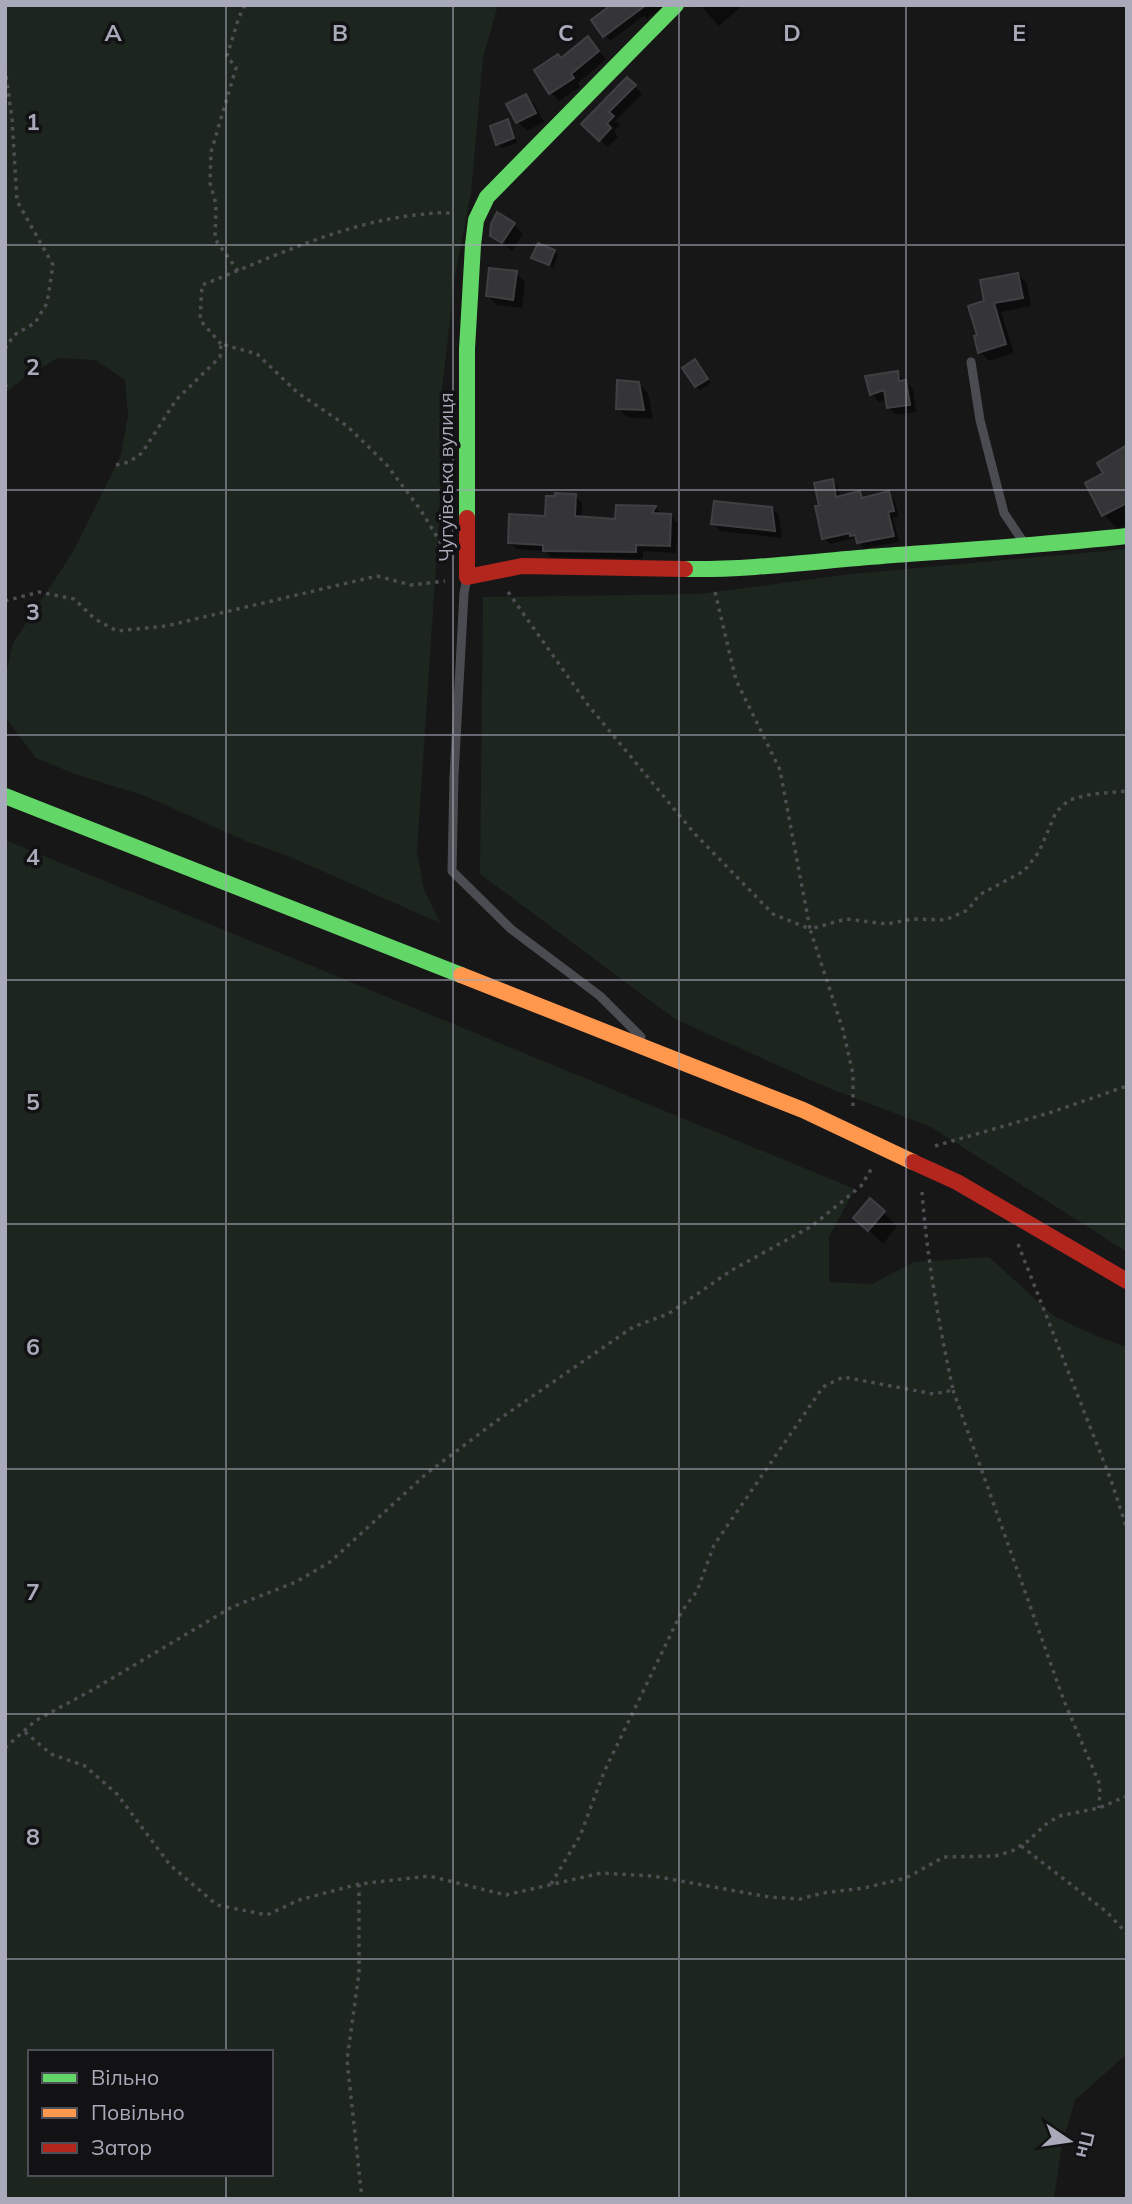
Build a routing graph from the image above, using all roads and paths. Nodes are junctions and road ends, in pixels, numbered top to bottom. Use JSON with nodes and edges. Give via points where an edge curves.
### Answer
{"nodes":[{"id":1,"x":245,"y":5,"type":"edge"},
{"id":2,"x":676,"y":5,"type":"edge"},
{"id":3,"x":5,"y":68,"type":"edge"},
{"id":4,"x":476,"y":220,"type":"junction"},
{"id":5,"x":238,"y":271,"type":"junction"},
{"id":6,"x":221,"y":344,"type":"junction"},
{"id":7,"x":5,"y":349,"type":"edge"},
{"id":8,"x":971,"y":362,"type":"dead end"},
{"id":9,"x":5,"y":384,"type":"edge"},
{"id":10,"x":8,"y":390,"type":"dead end"},
{"id":11,"x":116,"y":465,"type":"dead end"},
{"id":12,"x":1127,"y":536,"type":"edge"},
{"id":13,"x":1027,"y":547,"type":"junction"},
{"id":14,"x":446,"y":551,"type":"dead end"},
{"id":15,"x":710,"y":569,"type":"junction"},
{"id":16,"x":466,"y":585,"type":"junction"},
{"id":17,"x":506,"y":588,"type":"dead end"},
{"id":18,"x":5,"y":601,"type":"edge"},
{"id":19,"x":1127,"y":791,"type":"edge"},
{"id":20,"x":5,"y":796,"type":"edge"},
{"id":21,"x":810,"y":929,"type":"junction"},
{"id":22,"x":655,"y":1050,"type":"junction"},
{"id":23,"x":1127,"y":1086,"type":"edge"},
{"id":24,"x":854,"y":1135,"type":"junction"},
{"id":25,"x":884,"y":1149,"type":"junction"},
{"id":26,"x":900,"y":1156,"type":"junction"},
{"id":27,"x":921,"y":1166,"type":"junction"},
{"id":28,"x":1004,"y":1210,"type":"junction"},
{"id":29,"x":1127,"y":1280,"type":"edge"},
{"id":30,"x":953,"y":1390,"type":"junction"},
{"id":31,"x":1127,"y":1529,"type":"edge"},
{"id":32,"x":25,"y":1732,"type":"junction"},
{"id":33,"x":5,"y":1748,"type":"edge"},
{"id":34,"x":1127,"y":1796,"type":"edge"},
{"id":35,"x":1099,"y":1808,"type":"junction"},
{"id":36,"x":1021,"y":1845,"type":"junction"},
{"id":37,"x":359,"y":1884,"type":"junction"},
{"id":38,"x":551,"y":1884,"type":"junction"},
{"id":39,"x":1127,"y":1934,"type":"edge"},
{"id":40,"x":362,"y":2199,"type":"edge"}],
"edges":[{"from":1,"to":5,"type":"path","via":[[228,56],[236,68],[211,152],[210,183],[216,204],[215,239]]},
{"from":2,"to":4,"type":"street","name":"Чугуївська вулиця","via":[[487,197]]},
{"from":3,"to":7,"type":"path","via":[[17,201],[52,265],[47,303],[35,323],[14,335]]},
{"from":4,"to":5,"type":"path","via":[[445,212],[399,217],[333,234]]},
{"from":4,"to":16,"type":"street","name":"Чугуївська вулиця","via":[[467,349]]},
{"from":5,"to":6,"type":"path","via":[[202,285],[200,320]]},
{"from":6,"to":11,"type":"path","via":[[220,357],[176,400],[142,453]]},
{"from":6,"to":14,"type":"path","via":[[257,355],[298,393],[347,426],[386,464]]},
{"from":8,"to":13,"type":"lane","via":[[980,420],[1004,513]]},
{"from":9,"to":10,"type":"path"},
{"from":12,"to":13,"type":"street","name":"Чугуївська вулиця"},
{"from":13,"to":15,"type":"street","name":"Чугуївська вулиця"},
{"from":15,"to":16,"type":"street","name":"Чугуївська вулиця","via":[[522,566]]},
{"from":15,"to":21,"type":"path","via":[[736,680],[780,770]]},
{"from":16,"to":18,"type":"path","via":[[445,581],[411,585],[377,576],[166,626],[117,631],[95,619],[74,599],[39,593]]},
{"from":16,"to":22,"type":"lane","via":[[452,871],[512,929],[600,996]]},
{"from":17,"to":21,"type":"path","via":[[588,705],[694,833],[773,914]]},
{"from":19,"to":21,"type":"path","via":[[1069,800],[1056,813],[1039,852],[1024,871],[979,895],[968,910],[945,920],[887,924],[846,919]]},
{"from":20,"to":22,"type":"street"},
{"from":21,"to":24,"type":"path","via":[[853,1074]]},
{"from":22,"to":24,"type":"street"},
{"from":23,"to":26,"type":"path"},
{"from":24,"to":25,"type":"street"},
{"from":25,"to":26,"type":"street"},
{"from":25,"to":32,"type":"path","via":[[861,1186],[812,1226],[732,1270],[668,1314],[634,1328],[495,1422],[425,1474],[330,1563],[232,1607],[35,1721]]},
{"from":26,"to":27,"type":"street"},
{"from":27,"to":28,"type":"street"},
{"from":27,"to":30,"type":"path","via":[[926,1242]]},
{"from":28,"to":29,"type":"street"},
{"from":28,"to":31,"type":"path"},
{"from":30,"to":35,"type":"path","via":[[1064,1701],[1100,1785]]},
{"from":30,"to":38,"type":"path","via":[[934,1394],[843,1377],[823,1387],[715,1545],[697,1591],[682,1611],[604,1772],[580,1836]]},
{"from":32,"to":33,"type":"path"},
{"from":32,"to":37,"type":"path","via":[[51,1754],[85,1766],[117,1794],[170,1865],[217,1905],[267,1914]]},
{"from":34,"to":35,"type":"path"},
{"from":35,"to":36,"type":"path","via":[[1059,1816]]},
{"from":36,"to":38,"type":"path","via":[[995,1856],[944,1857],[906,1878],[800,1899],[653,1875],[600,1873]]},
{"from":36,"to":39,"type":"path","via":[[1108,1913]]},
{"from":37,"to":38,"type":"path","via":[[429,1876],[506,1895]]},
{"from":37,"to":40,"type":"path","via":[[359,1973],[347,2060]]}]}
